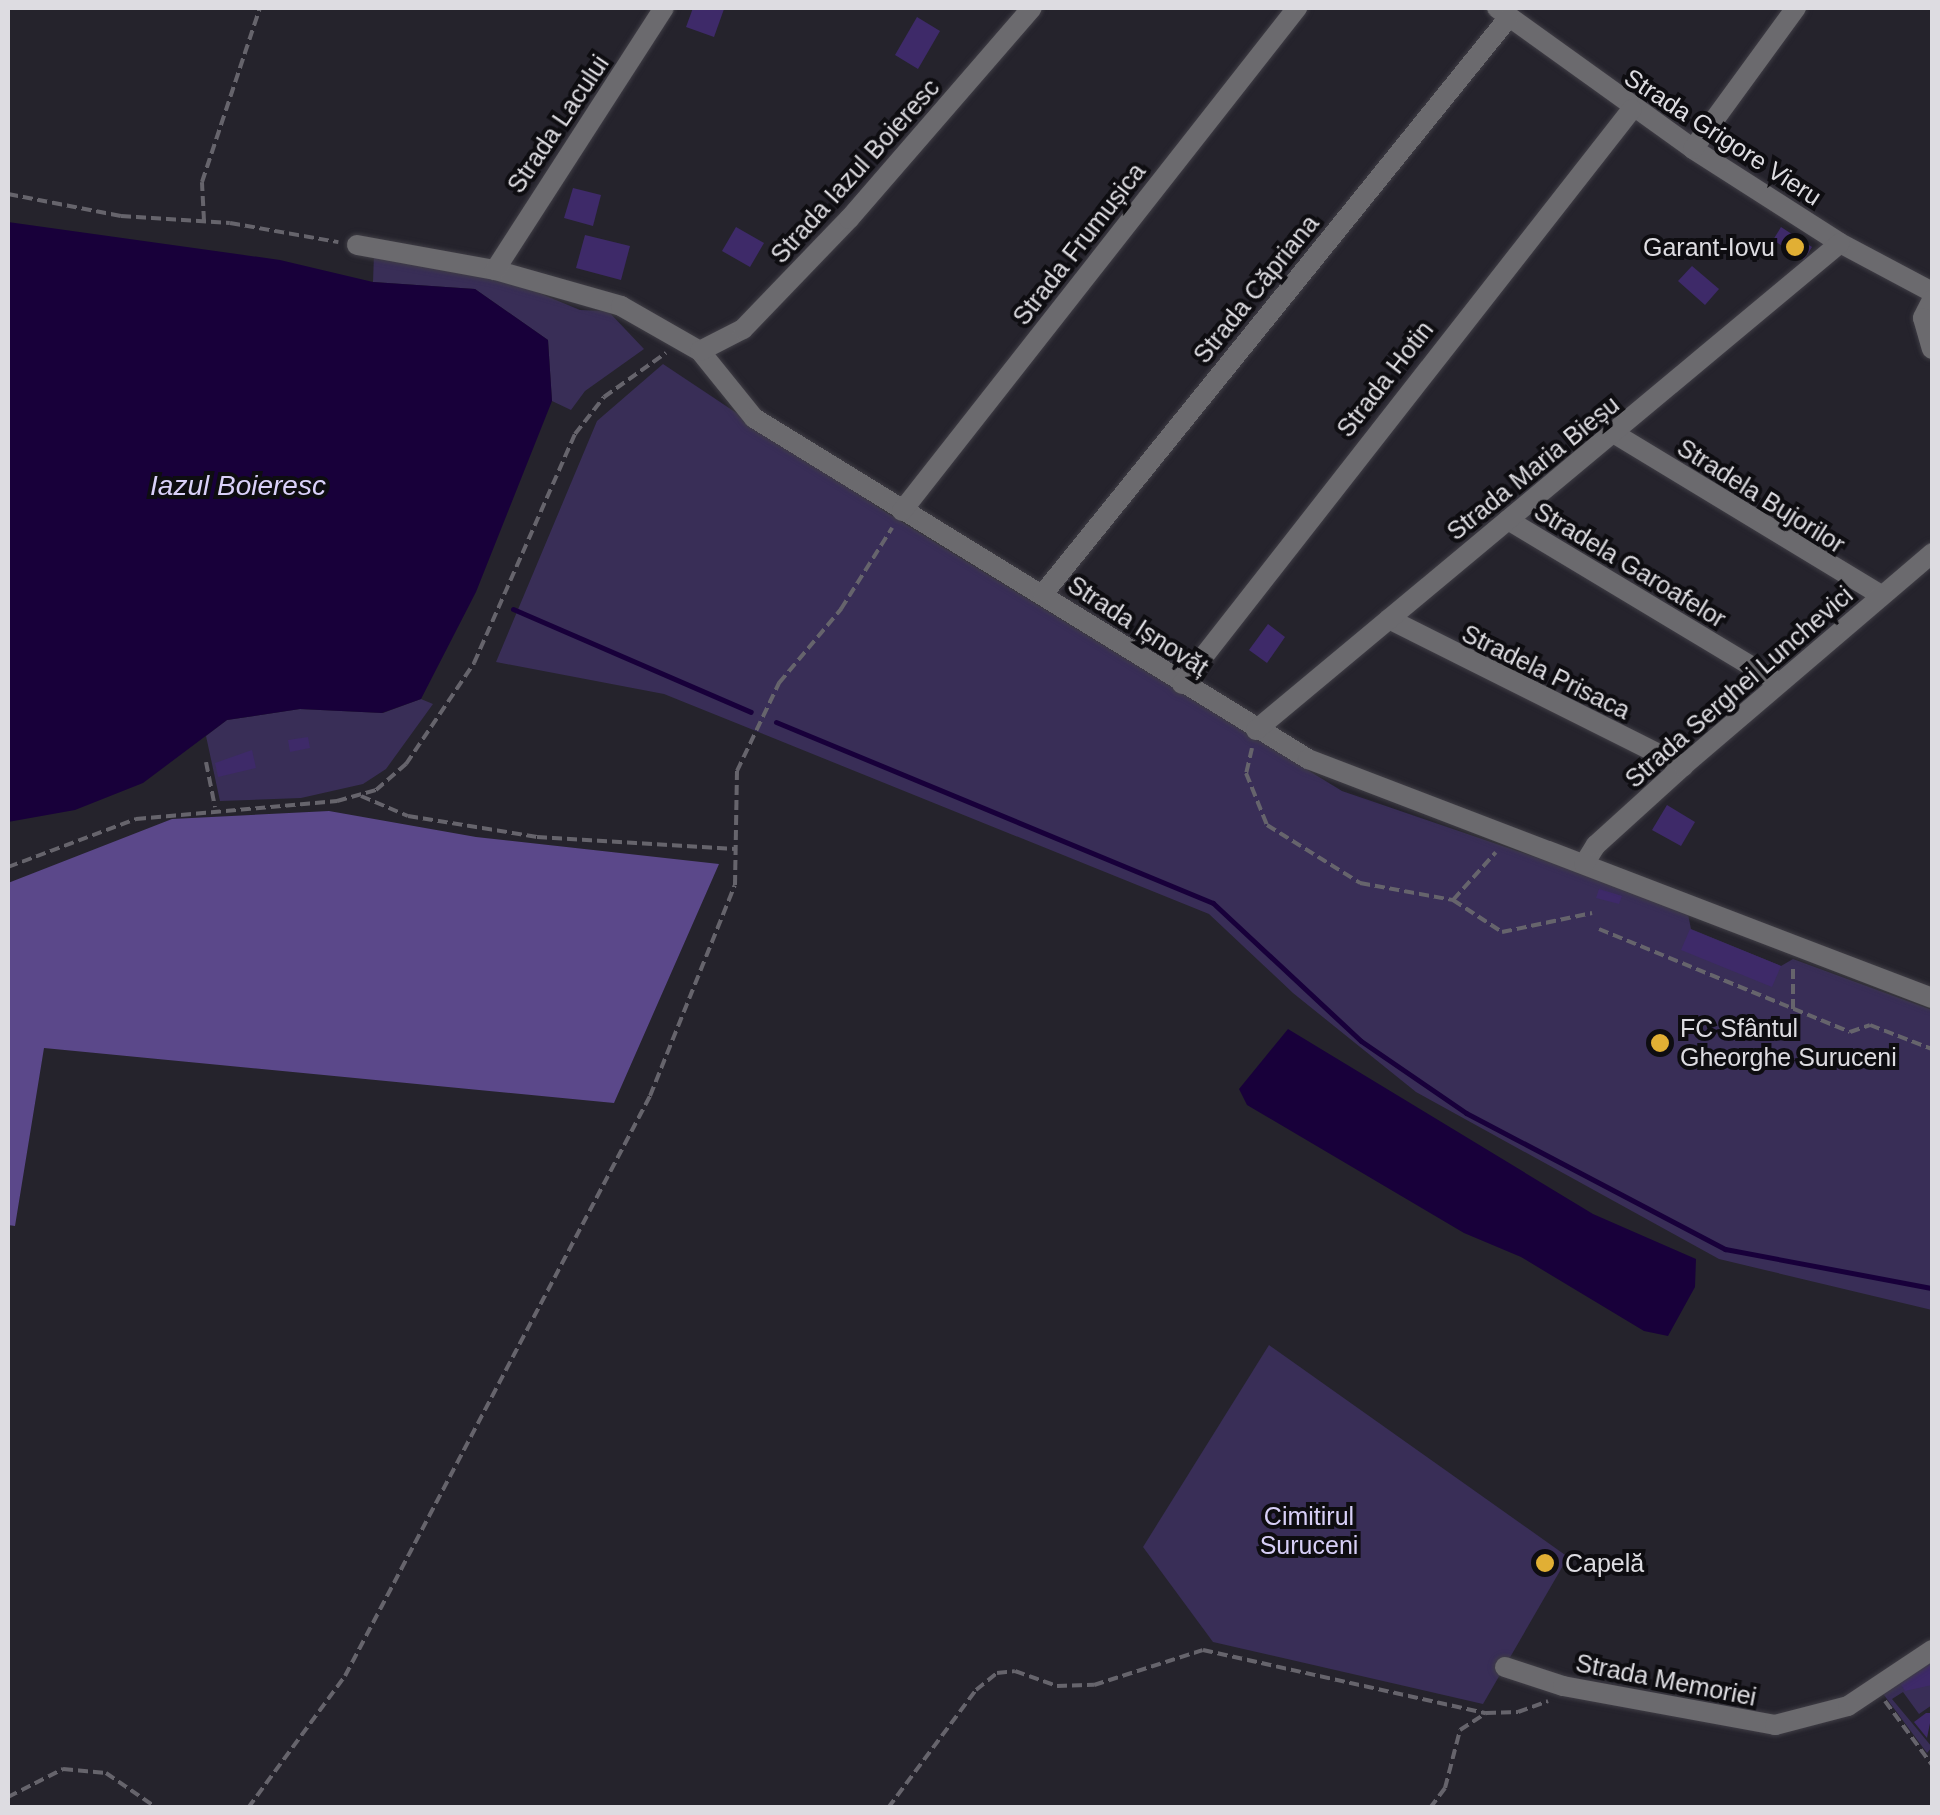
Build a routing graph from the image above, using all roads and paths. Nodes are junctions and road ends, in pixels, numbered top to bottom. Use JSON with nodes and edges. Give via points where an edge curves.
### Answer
{"nodes":[{"id":1,"x":260,"y":8,"type":"edge"},
{"id":2,"x":664,"y":8,"type":"edge"},
{"id":3,"x":1032,"y":8,"type":"edge"},
{"id":4,"x":1297,"y":8,"type":"edge"},
{"id":5,"x":1796,"y":8,"type":"edge"},
{"id":6,"x":1503,"y":12,"type":"edge"},
{"id":7,"x":1632,"y":110,"type":"junction"},
{"id":8,"x":1692,"y":149,"type":"junction"},
{"id":9,"x":8,"y":194,"type":"edge"},
{"id":10,"x":204,"y":221,"type":"junction"},
{"id":11,"x":1840,"y":243,"type":"junction"},
{"id":12,"x":357,"y":245,"type":"joint"},
{"id":13,"x":495,"y":270,"type":"junction"},
{"id":14,"x":1932,"y":292,"type":"edge"},
{"id":15,"x":1932,"y":300,"type":"edge"},
{"id":16,"x":1932,"y":350,"type":"edge"},
{"id":17,"x":700,"y":351,"type":"junction"},
{"id":18,"x":1616,"y":434,"type":"junction"},
{"id":19,"x":902,"y":511,"type":"junction"},
{"id":20,"x":1508,"y":520,"type":"junction"},
{"id":21,"x":1932,"y":553,"type":"edge"},
{"id":22,"x":1043,"y":594,"type":"junction"},
{"id":23,"x":1882,"y":596,"type":"junction"},
{"id":24,"x":1389,"y":619,"type":"junction"},
{"id":25,"x":1778,"y":683,"type":"junction"},
{"id":26,"x":1182,"y":684,"type":"junction"},
{"id":27,"x":1256,"y":730,"type":"junction"},
{"id":28,"x":206,"y":762,"type":"dead end"},
{"id":29,"x":1683,"y":766,"type":"junction"},
{"id":30,"x":361,"y":796,"type":"junction"},
{"id":31,"x":215,"y":808,"type":"junction"},
{"id":32,"x":1507,"y":836,"type":"junction"},
{"id":33,"x":736,"y":848,"type":"junction"},
{"id":34,"x":1584,"y":864,"type":"junction"},
{"id":35,"x":8,"y":867,"type":"edge"},
{"id":36,"x":1453,"y":900,"type":"junction"},
{"id":37,"x":1592,"y":913,"type":"dead end"},
{"id":38,"x":1599,"y":929,"type":"dead end"},
{"id":39,"x":1778,"y":941,"type":"junction"},
{"id":40,"x":1932,"y":998,"type":"edge"},
{"id":41,"x":1793,"y":1009,"type":"junction"},
{"id":42,"x":1932,"y":1049,"type":"edge"},
{"id":43,"x":1932,"y":1650,"type":"edge"},
{"id":44,"x":1504,"y":1667,"type":"dead end"},
{"id":45,"x":1563,"y":1686,"type":"junction"},
{"id":46,"x":1874,"y":1690,"type":"junction"},
{"id":47,"x":1486,"y":1713,"type":"junction"},
{"id":48,"x":1932,"y":1765,"type":"edge"},
{"id":49,"x":8,"y":1796,"type":"edge"},
{"id":50,"x":157,"y":1808,"type":"edge"},
{"id":51,"x":248,"y":1808,"type":"edge"},
{"id":52,"x":888,"y":1808,"type":"edge"},
{"id":53,"x":1430,"y":1808,"type":"edge"}],
"edges":[{"from":1,"to":10,"type":"path","via":[[202,182]]},
{"from":2,"to":13,"type":"street","name":"Strada Lacului"},
{"from":3,"to":17,"type":"street","name":"Strada Iazul Boieresc","via":[[849,219],[742,330]]},
{"from":4,"to":19,"type":"street","name":"Strada Frumușica"},
{"from":5,"to":8,"type":"street"},
{"from":6,"to":7,"type":"street","name":"Strada Grigore Vieru"},
{"from":6,"to":22,"type":"street","name":"Strada Căpriana"},
{"from":7,"to":8,"type":"street","name":"Strada Grigore Vieru"},
{"from":7,"to":26,"type":"street","name":"Strada Hotin"},
{"from":8,"to":11,"type":"street","name":"Strada Grigore Vieru"},
{"from":9,"to":10,"type":"path","via":[[121,216]]},
{"from":10,"to":12,"type":"path"},
{"from":11,"to":14,"type":"street","name":"Strada Grigore Vieru"},
{"from":11,"to":18,"type":"street","name":"Strada Maria Bieșu"},
{"from":12,"to":13,"type":"street","name":"Strada Ișnovăț"},
{"from":13,"to":17,"type":"street","name":"Strada Ișnovăț","via":[[609,300]]},
{"from":15,"to":16,"type":"street","via":[[1922,318]]},
{"from":17,"to":19,"type":"street","name":"Strada Ișnovăț","via":[[754,418]]},
{"from":17,"to":30,"type":"path","via":[[662,353],[604,397],[584,422],[474,664],[406,764]]},
{"from":18,"to":20,"type":"street","name":"Strada Maria Bieșu"},
{"from":18,"to":23,"type":"street","name":"Stradela Bujorilor"},
{"from":19,"to":22,"type":"street","name":"Strada Ișnovăț"},
{"from":19,"to":33,"type":"path","via":[[841,609],[779,683],[737,771]]},
{"from":20,"to":24,"type":"street","name":"Strada Maria Bieșu"},
{"from":20,"to":25,"type":"street","name":"Stradela Garoafelor"},
{"from":21,"to":23,"type":"street","name":"Strada Serghei Lunchevici"},
{"from":22,"to":26,"type":"street","name":"Strada Ișnovăț"},
{"from":23,"to":25,"type":"street","name":"Strada Serghei Lunchevici"},
{"from":24,"to":27,"type":"street","name":"Strada Maria Bieșu"},
{"from":24,"to":29,"type":"street","name":"Stradela Prisaca"},
{"from":25,"to":29,"type":"street","name":"Strada Serghei Lunchevici"},
{"from":26,"to":27,"type":"street","name":"Strada Ișnovăț"},
{"from":27,"to":32,"type":"street","name":"Strada Ișnovăț","via":[[1336,774]]},
{"from":27,"to":36,"type":"path","via":[[1246,774],[1268,825],[1360,884]]},
{"from":28,"to":31,"type":"path"},
{"from":29,"to":34,"type":"street","name":"Strada Serghei Lunchevici","via":[[1596,845]]},
{"from":30,"to":31,"type":"path"},
{"from":30,"to":33,"type":"path","via":[[408,816],[538,837]]},
{"from":31,"to":35,"type":"path","via":[[136,819]]},
{"from":32,"to":34,"type":"street","name":"Strada Ișnovăț"},
{"from":32,"to":36,"type":"path"},
{"from":33,"to":51,"type":"path","via":[[735,885],[650,1096],[345,1676]]},
{"from":34,"to":39,"type":"street","name":"Strada Ișnovăț"},
{"from":36,"to":37,"type":"path","via":[[1502,932]]},
{"from":38,"to":41,"type":"path"},
{"from":39,"to":40,"type":"street","name":"Strada Ișnovăț"},
{"from":39,"to":41,"type":"path","via":[[1796,969]]},
{"from":41,"to":42,"type":"path","via":[[1850,1032],[1870,1025]]},
{"from":43,"to":46,"type":"street","name":"Strada Memoriei"},
{"from":44,"to":45,"type":"street","name":"Strada Memoriei"},
{"from":45,"to":46,"type":"street","name":"Strada Memoriei","via":[[1775,1725],[1823,1717]]},
{"from":45,"to":47,"type":"path","via":[[1535,1707]]},
{"from":46,"to":48,"type":"path"},
{"from":47,"to":52,"type":"path","via":[[1203,1650],[1094,1684],[1057,1686],[1015,1671],[998,1673],[976,1690]]},
{"from":47,"to":53,"type":"path","via":[[1460,1730],[1445,1788]]},
{"from":49,"to":50,"type":"path","via":[[63,1769],[106,1773]]}]}
